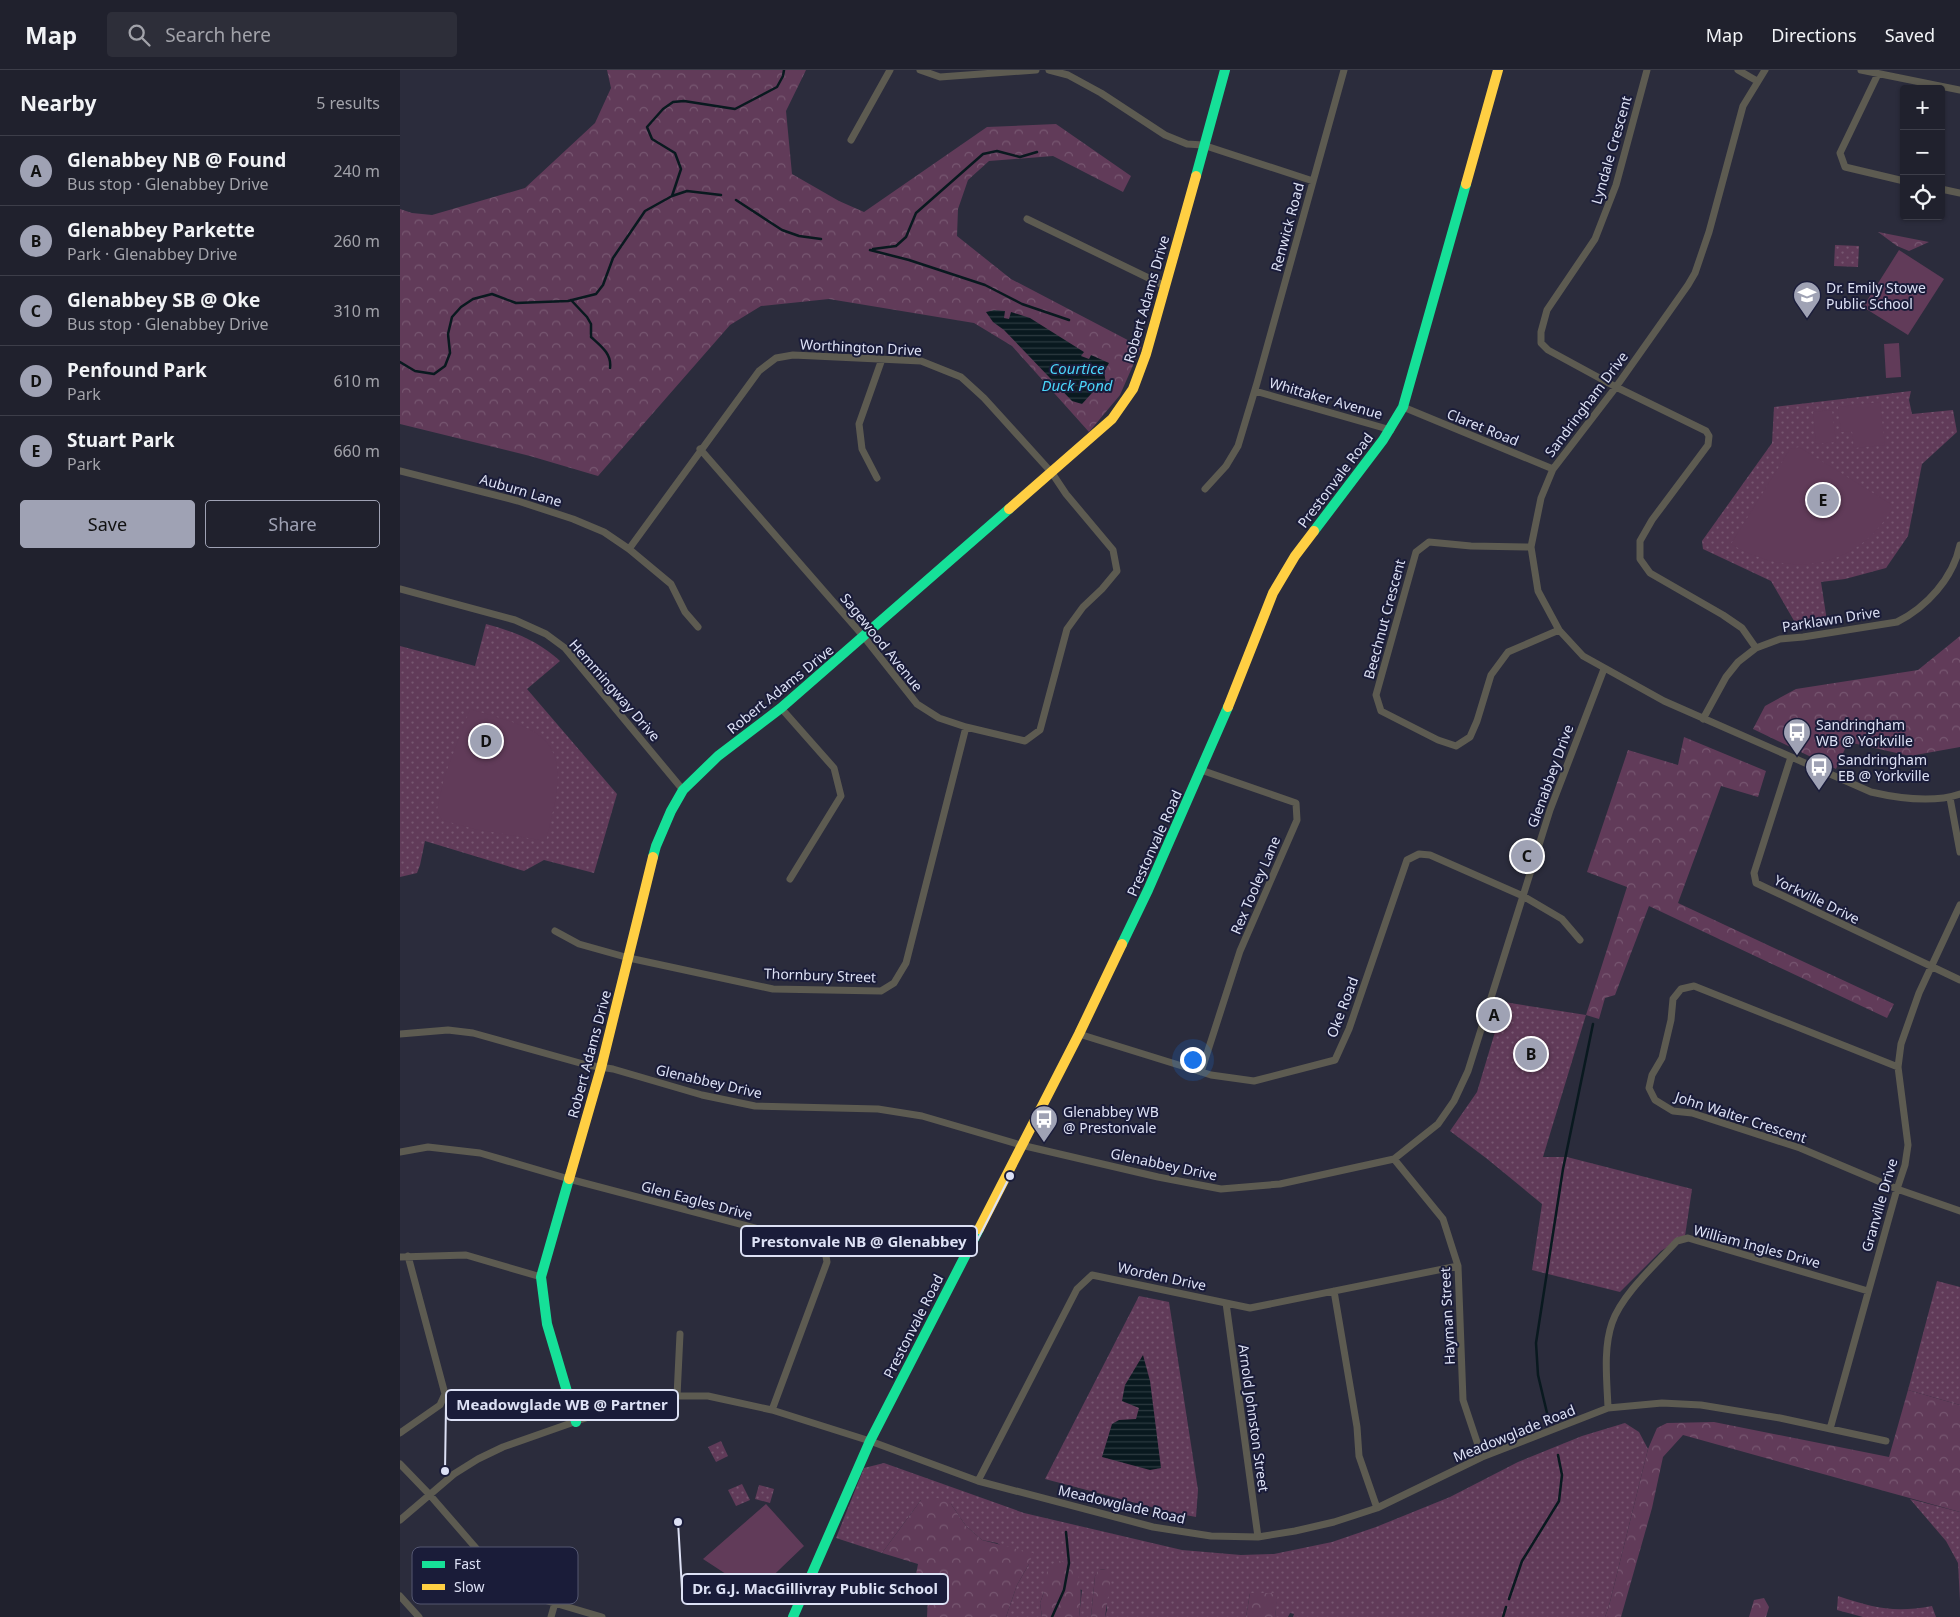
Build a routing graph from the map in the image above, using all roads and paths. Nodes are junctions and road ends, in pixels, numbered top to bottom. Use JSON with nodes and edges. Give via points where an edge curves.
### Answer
{"nodes":[{"id":1,"x":890,"y":70,"type":"edge"},
{"id":2,"x":920,"y":70,"type":"edge"},
{"id":3,"x":1036,"y":70,"type":"edge"},
{"id":4,"x":1049,"y":70,"type":"edge"},
{"id":5,"x":1225,"y":70,"type":"edge"},
{"id":6,"x":1344,"y":70,"type":"edge"},
{"id":7,"x":1498,"y":70,"type":"edge"},
{"id":8,"x":1646,"y":70,"type":"edge"},
{"id":9,"x":1738,"y":70,"type":"edge"},
{"id":10,"x":1765,"y":70,"type":"edge"},
{"id":11,"x":1861,"y":70,"type":"edge"},
{"id":12,"x":1004,"y":72,"type":"edge"},
{"id":13,"x":1878,"y":74,"type":"junction"},
{"id":14,"x":1757,"y":81,"type":"junction"},
{"id":15,"x":1960,"y":90,"type":"edge"},
{"id":16,"x":851,"y":140,"type":"dead end"},
{"id":17,"x":1203,"y":145,"type":"junction"},
{"id":18,"x":1900,"y":179,"type":"edge"},
{"id":19,"x":1313,"y":181,"type":"junction"},
{"id":20,"x":1945,"y":190,"type":"edge"},
{"id":21,"x":1960,"y":193,"type":"edge"},
{"id":22,"x":1027,"y":219,"type":"dead end"},
{"id":23,"x":1165,"y":286,"type":"junction"},
{"id":24,"x":882,"y":359,"type":"junction"},
{"id":25,"x":1616,"y":387,"type":"junction"},
{"id":26,"x":1255,"y":391,"type":"junction"},
{"id":27,"x":1403,"y":407,"type":"junction"},
{"id":28,"x":1390,"y":430,"type":"junction"},
{"id":29,"x":700,"y":449,"type":"junction"},
{"id":30,"x":1553,"y":469,"type":"junction"},
{"id":31,"x":400,"y":471,"type":"edge"},
{"id":32,"x":1052,"y":472,"type":"junction"},
{"id":33,"x":877,"y":478,"type":"dead end"},
{"id":34,"x":1205,"y":489,"type":"dead end"},
{"id":35,"x":1960,"y":545,"type":"edge"},
{"id":36,"x":1531,"y":547,"type":"junction"},
{"id":37,"x":629,"y":549,"type":"junction"},
{"id":38,"x":400,"y":589,"type":"edge"},
{"id":39,"x":698,"y":628,"type":"dead end"},
{"id":40,"x":1559,"y":630,"type":"junction"},
{"id":41,"x":864,"y":637,"type":"junction"},
{"id":42,"x":1756,"y":648,"type":"junction"},
{"id":43,"x":1604,"y":669,"type":"junction"},
{"id":44,"x":781,"y":708,"type":"junction"},
{"id":45,"x":1703,"y":719,"type":"junction"},
{"id":46,"x":966,"y":727,"type":"junction"},
{"id":47,"x":1791,"y":757,"type":"junction"},
{"id":48,"x":1201,"y":770,"type":"junction"},
{"id":49,"x":683,"y":790,"type":"junction"},
{"id":50,"x":1960,"y":794,"type":"edge"},
{"id":51,"x":1950,"y":798,"type":"junction"},
{"id":52,"x":1960,"y":852,"type":"edge"},
{"id":53,"x":790,"y":879,"type":"dead end"},
{"id":54,"x":1523,"y":896,"type":"junction"},
{"id":55,"x":1960,"y":905,"type":"edge"},
{"id":56,"x":555,"y":931,"type":"dead end"},
{"id":57,"x":1580,"y":940,"type":"dead end"},
{"id":58,"x":629,"y":958,"type":"junction"},
{"id":59,"x":1930,"y":967,"type":"junction"},
{"id":60,"x":1960,"y":980,"type":"edge"},
{"id":61,"x":400,"y":1034,"type":"edge"},
{"id":62,"x":1079,"y":1034,"type":"junction"},
{"id":63,"x":1898,"y":1067,"type":"junction"},
{"id":64,"x":601,"y":1068,"type":"junction"},
{"id":65,"x":1201,"y":1072,"type":"junction"},
{"id":66,"x":1021,"y":1145,"type":"junction"},
{"id":67,"x":400,"y":1152,"type":"edge"},
{"id":68,"x":1394,"y":1159,"type":"junction"},
{"id":69,"x":570,"y":1179,"type":"junction"},
{"id":70,"x":1897,"y":1189,"type":"junction"},
{"id":71,"x":1960,"y":1211,"type":"edge"},
{"id":72,"x":404,"y":1256,"type":"edge"},
{"id":73,"x":1458,"y":1266,"type":"junction"},
{"id":74,"x":541,"y":1277,"type":"junction"},
{"id":75,"x":1334,"y":1291,"type":"junction"},
{"id":76,"x":1868,"y":1291,"type":"junction"},
{"id":77,"x":1226,"y":1303,"type":"junction"},
{"id":78,"x":680,"y":1334,"type":"dead end"},
{"id":79,"x":677,"y":1396,"type":"junction"},
{"id":80,"x":1608,"y":1408,"type":"junction"},
{"id":81,"x":772,"y":1410,"type":"junction"},
{"id":82,"x":576,"y":1422,"type":"junction"},
{"id":83,"x":1830,"y":1429,"type":"junction"},
{"id":84,"x":400,"y":1433,"type":"edge"},
{"id":85,"x":870,"y":1441,"type":"junction"},
{"id":86,"x":1886,"y":1441,"type":"dead end"},
{"id":87,"x":1482,"y":1458,"type":"junction"},
{"id":88,"x":400,"y":1464,"type":"edge"},
{"id":89,"x":978,"y":1481,"type":"junction"},
{"id":90,"x":429,"y":1494,"type":"junction"},
{"id":91,"x":1377,"y":1508,"type":"junction"},
{"id":92,"x":400,"y":1520,"type":"edge"},
{"id":93,"x":1258,"y":1537,"type":"junction"},
{"id":94,"x":475,"y":1547,"type":"edge"},
{"id":95,"x":400,"y":1596,"type":"edge"},
{"id":96,"x":555,"y":1604,"type":"edge"},
{"id":97,"x":558,"y":1604,"type":"edge"},
{"id":98,"x":419,"y":1617,"type":"edge"},
{"id":99,"x":551,"y":1617,"type":"edge"},
{"id":100,"x":602,"y":1617,"type":"edge"},
{"id":101,"x":793,"y":1617,"type":"edge"}],
"edges":[{"from":1,"to":16,"type":"street"},
{"from":2,"to":12,"type":"street","via":[[940,77]]},
{"from":3,"to":12,"type":"street"},
{"from":4,"to":17,"type":"street","via":[[1068,75],[1101,93],[1165,135],[1187,144]]},
{"from":5,"to":17,"type":"street","name":"Robert Adams Drive"},
{"from":6,"to":19,"type":"street","name":"Renwick Road"},
{"from":7,"to":27,"type":"street","name":"Prestonvale Road"},
{"from":8,"to":25,"type":"street","name":"Lyndale Crescent","via":[[1616,185],[1595,239],[1546,310],[1540,332],[1541,343],[1548,350]]},
{"from":9,"to":14,"type":"street"},
{"from":10,"to":14,"type":"street","name":"Sandringham Drive"},
{"from":11,"to":13,"type":"street"},
{"from":13,"to":15,"type":"street"},
{"from":13,"to":18,"type":"street","via":[[1840,153],[1845,167]]},
{"from":14,"to":25,"type":"street","name":"Sandringham Drive","via":[[1743,106],[1709,232],[1694,274]]},
{"from":17,"to":19,"type":"street"},
{"from":17,"to":23,"type":"street","name":"Robert Adams Drive"},
{"from":19,"to":26,"type":"street","name":"Renwick Road"},
{"from":20,"to":21,"type":"street"},
{"from":22,"to":23,"type":"street"},
{"from":23,"to":32,"type":"street","name":"Robert Adams Drive","via":[[1133,389],[1112,419]]},
{"from":24,"to":29,"type":"street","name":"Worthington Drive","via":[[793,355],[776,358],[759,372]]},
{"from":24,"to":32,"type":"street","name":"Worthington Drive","via":[[921,361],[961,377]]},
{"from":24,"to":33,"type":"street","via":[[859,424],[862,449]]},
{"from":25,"to":30,"type":"street","name":"Sandringham Drive"},
{"from":25,"to":42,"type":"street","name":"Lyndale Crescent","via":[[1706,431],[1709,436],[1708,445],[1648,527],[1640,542],[1640,559],[1650,573],[1742,628]]},
{"from":26,"to":28,"type":"street","name":"Whittaker Avenue"},
{"from":26,"to":34,"type":"street","name":"Renwick Road","via":[[1233,457]]},
{"from":27,"to":28,"type":"street","name":"Prestonvale Road"},
{"from":27,"to":30,"type":"street","name":"Claret Road"},
{"from":28,"to":48,"type":"street","name":"Prestonvale Road","via":[[1285,572],[1267,607]]},
{"from":29,"to":37,"type":"street","name":"Worthington Drive"},
{"from":29,"to":41,"type":"street","name":"Sagewood Avenue"},
{"from":30,"to":36,"type":"street","name":"Sandringham Drive","via":[[1541,498]]},
{"from":31,"to":37,"type":"street","name":"Auburn Lane","via":[[574,519],[604,532]]},
{"from":32,"to":41,"type":"street","name":"Robert Adams Drive"},
{"from":32,"to":46,"type":"street","name":"Sagewood Avenue","via":[[1066,494],[1113,550],[1117,571],[1067,629],[1040,730],[1025,741]]},
{"from":35,"to":42,"type":"street","name":"Parklawn Drive","via":[[1938,588],[1911,615],[1897,622],[1780,639]]},
{"from":36,"to":40,"type":"street","name":"Sandringham Drive","via":[[1538,591]]},
{"from":36,"to":40,"type":"street","name":"Beechnut Crescent","via":[[1428,542],[1416,552],[1376,695],[1381,711],[1456,746],[1470,737],[1491,675],[1508,652]]},
{"from":37,"to":39,"type":"street","name":"Auburn Lane","via":[[671,584],[684,612]]},
{"from":38,"to":49,"type":"street","name":"Hemmingway Drive","via":[[515,620],[546,634],[565,648]]},
{"from":40,"to":43,"type":"street","name":"Sandringham Drive","via":[[1583,656]]},
{"from":41,"to":44,"type":"street","name":"Robert Adams Drive"},
{"from":41,"to":46,"type":"street","name":"Sagewood Avenue","via":[[917,704],[939,718]]},
{"from":42,"to":45,"type":"street","name":"Parklawn Drive","via":[[1738,662],[1726,678]]},
{"from":43,"to":45,"type":"street","name":"Sandringham Drive"},
{"from":43,"to":54,"type":"street","name":"Glenabbey Drive","via":[[1550,810]]},
{"from":44,"to":49,"type":"street","name":"Robert Adams Drive","via":[[718,756]]},
{"from":44,"to":53,"type":"street","via":[[834,768],[841,796]]},
{"from":45,"to":47,"type":"street","name":"Sandringham Drive"},
{"from":46,"to":58,"type":"street","name":"Thornbury Street","via":[[906,963],[894,983],[880,991],[774,989]]},
{"from":47,"to":51,"type":"street","name":"Sandringham Drive","via":[[1871,792],[1895,798]]},
{"from":47,"to":59,"type":"street","name":"Yorkville Drive","via":[[1754,873],[1756,884]]},
{"from":48,"to":62,"type":"street","name":"Prestonvale Road"},
{"from":48,"to":65,"type":"street","name":"Rex Tooley Lane","via":[[1296,803],[1297,820],[1240,951]]},
{"from":49,"to":58,"type":"street","name":"Robert Adams Drive","via":[[656,846]]},
{"from":50,"to":51,"type":"street","name":"Sandringham Drive"},
{"from":51,"to":52,"type":"street"},
{"from":54,"to":57,"type":"street","via":[[1562,919]]},
{"from":54,"to":65,"type":"street","name":"Oke Road","via":[[1430,855],[1419,854],[1407,860],[1349,1029],[1335,1060],[1254,1081]]},
{"from":54,"to":68,"type":"street","name":"Glenabbey Drive","via":[[1468,1071],[1454,1101],[1438,1124]]},
{"from":55,"to":59,"type":"street","name":"Granville Drive"},
{"from":56,"to":58,"type":"street","name":"Thornbury Street","via":[[579,944]]},
{"from":58,"to":64,"type":"street","name":"Robert Adams Drive"},
{"from":59,"to":60,"type":"street","name":"Yorkville Drive"},
{"from":59,"to":63,"type":"street","name":"Granville Drive","via":[[1901,1044]]},
{"from":61,"to":64,"type":"street","name":"Glenabbey Drive","via":[[448,1030],[473,1033]]},
{"from":62,"to":65,"type":"street","name":"Oke Road"},
{"from":62,"to":66,"type":"street","name":"Prestonvale Road"},
{"from":63,"to":70,"type":"street","name":"Granville Drive","via":[[1908,1145]]},
{"from":63,"to":70,"type":"street","name":"John Walter Crescent","via":[[1694,986],[1681,989],[1673,999],[1662,1058],[1652,1074],[1649,1088],[1655,1100],[1674,1111],[1692,1113],[1800,1148]]},
{"from":64,"to":66,"type":"street","name":"Glenabbey Drive","via":[[755,1106],[878,1109],[922,1116]]},
{"from":64,"to":69,"type":"street","name":"Robert Adams Drive"},
{"from":66,"to":68,"type":"street","name":"Glenabbey Drive","via":[[1221,1189],[1280,1184]]},
{"from":66,"to":85,"type":"street","name":"Prestonvale Road"},
{"from":67,"to":69,"type":"street","name":"Glen Eagles Drive","via":[[428,1147],[480,1153]]},
{"from":68,"to":73,"type":"street","name":"Hayman Street","via":[[1443,1219]]},
{"from":69,"to":74,"type":"street","name":"Robert Adams Drive"},
{"from":69,"to":81,"type":"street","name":"Glen Eagles Drive","via":[[816,1244],[825,1251],[828,1262]]},
{"from":70,"to":71,"type":"street","name":"John Walter Crescent"},
{"from":70,"to":76,"type":"street","name":"Granville Drive"},
{"from":72,"to":74,"type":"street","via":[[466,1255]]},
{"from":72,"to":84,"type":"street","via":[[444,1394],[440,1405]]},
{"from":73,"to":75,"type":"street","name":"Worden Drive"},
{"from":73,"to":87,"type":"street","name":"Hayman Street","via":[[1464,1400]]},
{"from":74,"to":82,"type":"street","name":"Robert Adams Drive","via":[[547,1324]]},
{"from":75,"to":77,"type":"street","name":"Worden Drive","via":[[1250,1308]]},
{"from":75,"to":91,"type":"street","via":[[1359,1456]]},
{"from":76,"to":80,"type":"street","name":"William Ingles Drive","via":[[1688,1238],[1677,1241],[1629,1293],[1612,1323],[1606,1363]]},
{"from":76,"to":83,"type":"street","name":"Granville Drive"},
{"from":77,"to":89,"type":"street","name":"Worden Drive","via":[[1092,1274],[1077,1289]]},
{"from":77,"to":93,"type":"street","name":"Arnold Johnston Street"},
{"from":78,"to":79,"type":"street"},
{"from":79,"to":81,"type":"street","name":"Meadowglade Road","via":[[708,1396]]},
{"from":79,"to":82,"type":"street","name":"Meadowglade Road","via":[[614,1408]]},
{"from":80,"to":83,"type":"street","name":"Meadowglade Road","via":[[1662,1403],[1701,1405]]},
{"from":80,"to":87,"type":"street","name":"Meadowglade Road"},
{"from":81,"to":85,"type":"street","name":"Meadowglade Road"},
{"from":82,"to":90,"type":"street","name":"Meadowglade Road","via":[[503,1447],[462,1469]]},
{"from":83,"to":86,"type":"street","name":"Meadowglade Road"},
{"from":85,"to":89,"type":"street","name":"Meadowglade Road"},
{"from":85,"to":101,"type":"street","name":"Prestonvale Road"},
{"from":87,"to":91,"type":"street","name":"Meadowglade Road"},
{"from":88,"to":90,"type":"street"},
{"from":89,"to":93,"type":"street","name":"Meadowglade Road","via":[[1153,1527],[1211,1536]]},
{"from":90,"to":92,"type":"street","name":"Meadowglade Road"},
{"from":90,"to":94,"type":"street"},
{"from":91,"to":93,"type":"street","name":"Meadowglade Road","via":[[1334,1522]]},
{"from":95,"to":98,"type":"street"},
{"from":96,"to":99,"type":"street"},
{"from":97,"to":100,"type":"street"}]}
